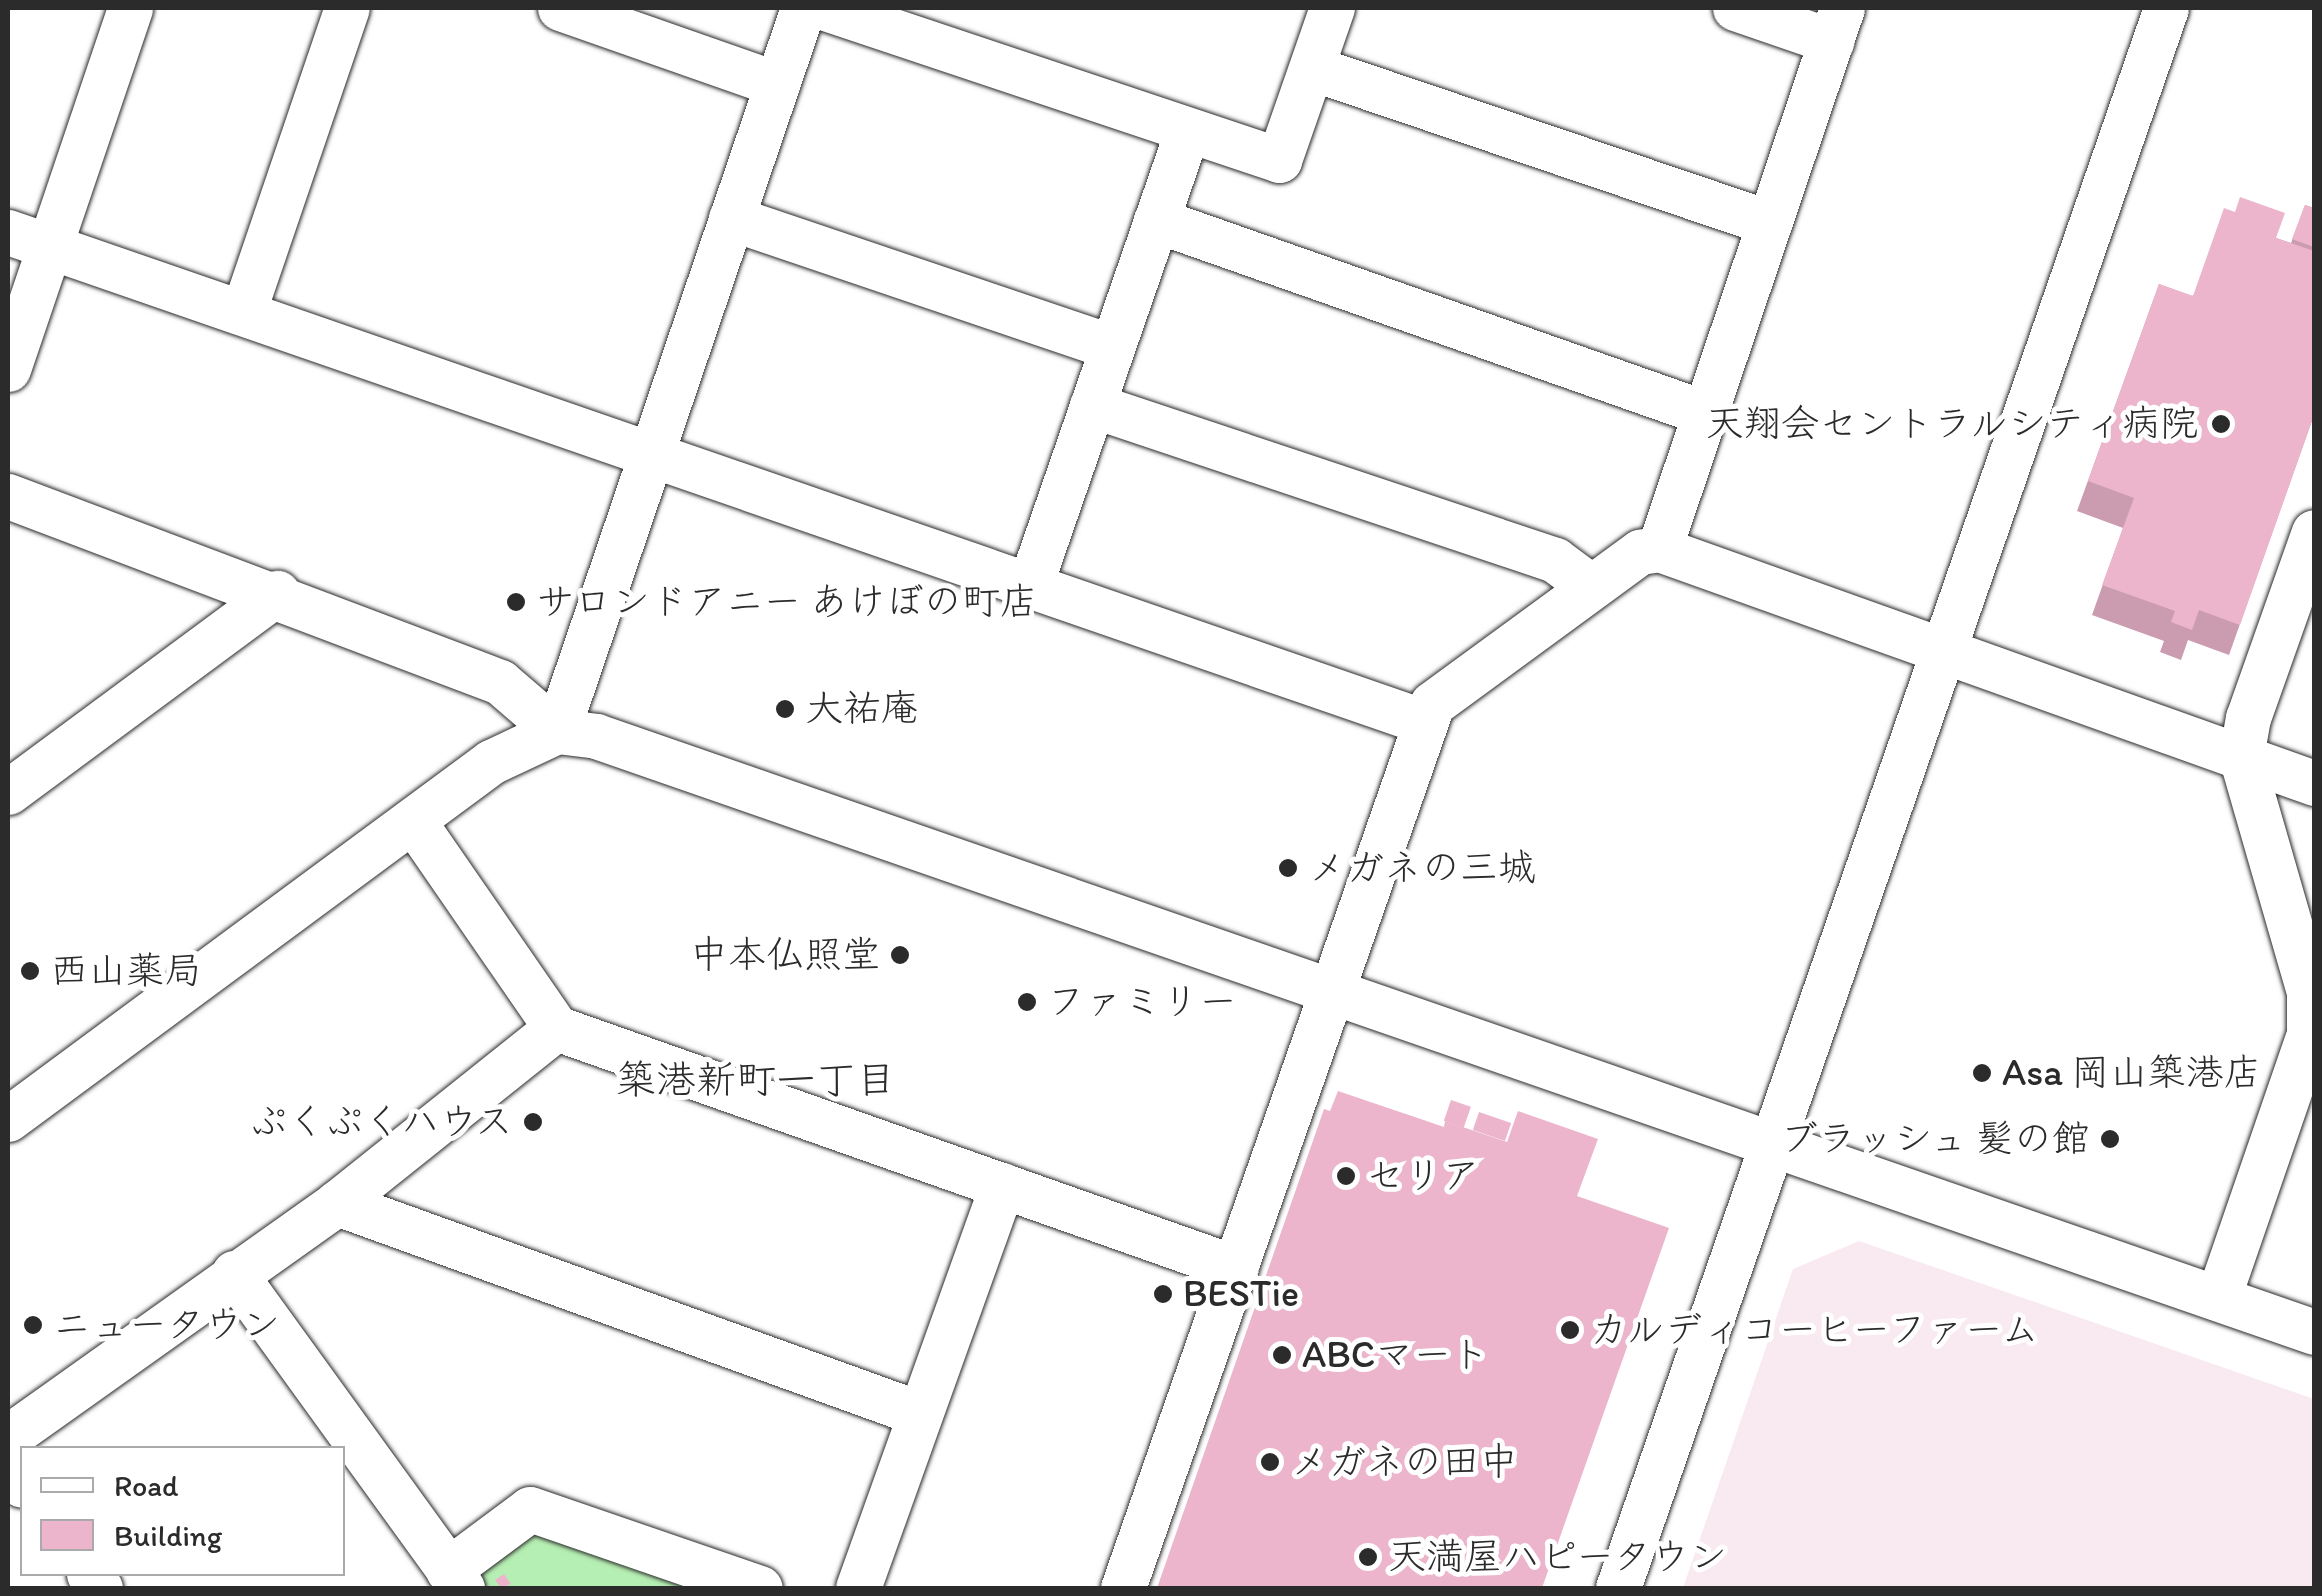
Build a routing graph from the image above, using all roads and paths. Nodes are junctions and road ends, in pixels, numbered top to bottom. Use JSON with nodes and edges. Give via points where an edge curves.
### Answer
{"nodes":[{"id":1,"x":347,"y":8,"type":"edge"},
{"id":2,"x":560,"y":8,"type":"edge"},
{"id":3,"x":803,"y":8,"type":"edge"},
{"id":4,"x":825,"y":8,"type":"edge"},
{"id":5,"x":1332,"y":8,"type":"edge"},
{"id":6,"x":1736,"y":8,"type":"edge"},
{"id":7,"x":2166,"y":8,"type":"edge"},
{"id":8,"x":121,"y":10,"type":"edge"},
{"id":9,"x":1837,"y":24,"type":"edge"},
{"id":10,"x":1312,"y":68,"type":"junction"},
{"id":11,"x":777,"y":84,"type":"junction"},
{"id":12,"x":1188,"y":130,"type":"junction"},
{"id":13,"x":731,"y":218,"type":"junction"},
{"id":14,"x":1156,"y":220,"type":"junction"},
{"id":15,"x":1769,"y":223,"type":"junction"},
{"id":16,"x":8,"y":232,"type":"edge"},
{"id":17,"x":50,"y":247,"type":"junction"},
{"id":18,"x":244,"y":310,"type":"junction"},
{"id":19,"x":1112,"y":347,"type":"junction"},
{"id":20,"x":8,"y":369,"type":"edge"},
{"id":21,"x":1092,"y":405,"type":"junction"},
{"id":22,"x":1705,"y":413,"type":"junction"},
{"id":23,"x":649,"y":458,"type":"junction"},
{"id":24,"x":8,"y":496,"type":"edge"},
{"id":25,"x":2314,"y":532,"type":"edge"},
{"id":26,"x":1659,"y":549,"type":"junction"},
{"id":27,"x":1590,"y":586,"type":"junction"},
{"id":28,"x":1029,"y":588,"type":"junction"},
{"id":29,"x":277,"y":593,"type":"junction"},
{"id":30,"x":1942,"y":654,"type":"junction"},
{"id":31,"x":1425,"y":722,"type":"junction"},
{"id":32,"x":557,"y":731,"type":"junction"},
{"id":33,"x":2241,"y":757,"type":"junction"},
{"id":34,"x":2314,"y":783,"type":"edge"},
{"id":35,"x":8,"y":792,"type":"edge"},
{"id":36,"x":414,"y":822,"type":"junction"},
{"id":37,"x":1332,"y":991,"type":"junction"},
{"id":38,"x":556,"y":1028,"type":"junction"},
{"id":39,"x":2312,"y":1035,"type":"edge"},
{"id":40,"x":8,"y":1119,"type":"edge"},
{"id":41,"x":1774,"y":1142,"type":"junction"},
{"id":42,"x":1002,"y":1185,"type":"junction"},
{"id":43,"x":337,"y":1202,"type":"junction"},
{"id":44,"x":1236,"y":1268,"type":"junction"},
{"id":45,"x":234,"y":1273,"type":"junction"},
{"id":46,"x":2218,"y":1298,"type":"junction"},
{"id":47,"x":2314,"y":1332,"type":"edge"},
{"id":48,"x":918,"y":1413,"type":"junction"},
{"id":49,"x":8,"y":1437,"type":"edge"},
{"id":50,"x":455,"y":1579,"type":"edge"},
{"id":51,"x":760,"y":1588,"type":"edge"},
{"id":52,"x":858,"y":1588,"type":"edge"},
{"id":53,"x":1124,"y":1588,"type":"edge"},
{"id":54,"x":1618,"y":1588,"type":"edge"}],
"edges":[{"from":1,"to":18,"type":"street"},
{"from":2,"to":11,"type":"street"},
{"from":3,"to":11,"type":"street"},
{"from":4,"to":12,"type":"street"},
{"from":5,"to":10,"type":"street"},
{"from":6,"to":9,"type":"street"},
{"from":7,"to":30,"type":"street"},
{"from":8,"to":17,"type":"street"},
{"from":9,"to":15,"type":"street"},
{"from":10,"to":12,"type":"street","via":[[1279,160]]},
{"from":10,"to":15,"type":"street"},
{"from":11,"to":13,"type":"street"},
{"from":12,"to":14,"type":"street"},
{"from":13,"to":19,"type":"street"},
{"from":13,"to":23,"type":"street"},
{"from":14,"to":19,"type":"street"},
{"from":14,"to":22,"type":"street"},
{"from":15,"to":22,"type":"street"},
{"from":16,"to":17,"type":"street"},
{"from":17,"to":18,"type":"street"},
{"from":17,"to":20,"type":"street"},
{"from":18,"to":23,"type":"street"},
{"from":19,"to":21,"type":"street"},
{"from":21,"to":27,"type":"street","via":[[1555,560]]},
{"from":21,"to":28,"type":"street"},
{"from":22,"to":26,"type":"street"},
{"from":23,"to":28,"type":"street"},
{"from":23,"to":32,"type":"street"},
{"from":24,"to":29,"type":"street"},
{"from":25,"to":33,"type":"street","via":[[2248,718]]},
{"from":26,"to":27,"type":"street","via":[[1640,552]]},
{"from":26,"to":30,"type":"street"},
{"from":27,"to":31,"type":"street","via":[[1432,704]]},
{"from":28,"to":31,"type":"street"},
{"from":29,"to":32,"type":"street","via":[[500,682]]},
{"from":29,"to":35,"type":"street"},
{"from":30,"to":33,"type":"street"},
{"from":30,"to":41,"type":"street"},
{"from":31,"to":37,"type":"street"},
{"from":32,"to":36,"type":"street","via":[[491,762]]},
{"from":32,"to":37,"type":"street","via":[[596,736]]},
{"from":33,"to":34,"type":"street"},
{"from":33,"to":39,"type":"street","via":[[2309,992]]},
{"from":36,"to":38,"type":"street"},
{"from":36,"to":40,"type":"street"},
{"from":37,"to":41,"type":"street"},
{"from":37,"to":44,"type":"street"},
{"from":38,"to":42,"type":"street"},
{"from":38,"to":43,"type":"street"},
{"from":39,"to":46,"type":"street"},
{"from":41,"to":46,"type":"street"},
{"from":41,"to":54,"type":"street"},
{"from":42,"to":44,"type":"street"},
{"from":42,"to":48,"type":"street"},
{"from":43,"to":45,"type":"street"},
{"from":43,"to":48,"type":"street"},
{"from":44,"to":53,"type":"street"},
{"from":45,"to":49,"type":"street"},
{"from":45,"to":50,"type":"street"},
{"from":46,"to":47,"type":"street"},
{"from":48,"to":52,"type":"street"},
{"from":50,"to":51,"type":"street","via":[[530,1510]]}]}
